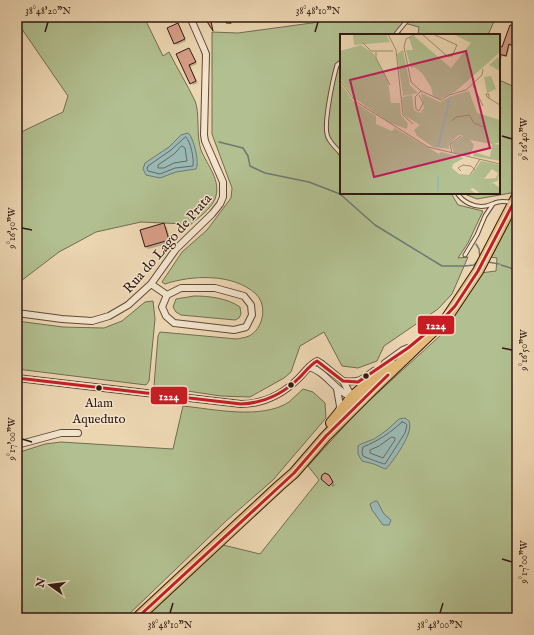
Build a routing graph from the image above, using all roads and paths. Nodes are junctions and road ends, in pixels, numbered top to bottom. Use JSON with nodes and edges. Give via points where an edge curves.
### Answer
{"nodes":[{"id":1,"x":190,"y":17,"type":"edge"},
{"id":2,"x":410,"y":17,"type":"edge"},
{"id":3,"x":396,"y":34,"type":"edge"},
{"id":4,"x":340,"y":63,"type":"edge"},
{"id":5,"x":340,"y":153,"type":"edge"},
{"id":6,"x":458,"y":194,"type":"edge"},
{"id":7,"x":515,"y":199,"type":"edge"},
{"id":8,"x":493,"y":204,"type":"junction"},
{"id":9,"x":466,"y":255,"type":"dead end"},
{"id":10,"x":151,"y":284,"type":"junction"},
{"id":11,"x":167,"y":295,"type":"junction"},
{"id":12,"x":455,"y":306,"type":"junction"},
{"id":13,"x":17,"y":314,"type":"edge"},
{"id":14,"x":408,"y":348,"type":"junction"},
{"id":15,"x":309,"y":367,"type":"junction"},
{"id":16,"x":17,"y":378,"type":"edge"},
{"id":17,"x":343,"y":381,"type":"junction"},
{"id":18,"x":337,"y":389,"type":"junction"},
{"id":19,"x":367,"y":394,"type":"junction"},
{"id":20,"x":352,"y":397,"type":"junction"},
{"id":21,"x":339,"y":413,"type":"junction"},
{"id":22,"x":78,"y":433,"type":"dead end"},
{"id":23,"x":326,"y":436,"type":"junction"},
{"id":24,"x":17,"y":445,"type":"edge"},
{"id":25,"x":279,"y":486,"type":"junction"},
{"id":26,"x":136,"y":618,"type":"edge"}],
"edges":[{"from":1,"to":10,"type":"street","name":"Rua do Lago de Prata","via":[[206,54],[204,135],[223,182],[223,197],[212,214],[176,249]]},
{"from":2,"to":3,"type":"lane"},
{"from":4,"to":5,"type":"lane","via":[[334,75],[327,134]]},
{"from":6,"to":8,"type":"lane","via":[[470,204]]},
{"from":7,"to":8,"type":"lane"},
{"from":7,"to":12,"type":"main road","via":[[478,271]]},
{"from":8,"to":9,"type":"lane"},
{"from":10,"to":11,"type":"street"},
{"from":10,"to":13,"type":"street","name":"Rua do Lago de Prata","via":[[128,305],[110,316],[92,321]]},
{"from":11,"to":11,"type":"street","via":[[180,288],[215,288],[244,296],[251,305],[252,316],[246,326],[234,330],[174,323],[166,316],[162,307]]},
{"from":12,"to":14,"type":"main road"},
{"from":12,"to":19,"type":"main road","via":[[438,328]]},
{"from":14,"to":17,"type":"street","via":[[358,382]]},
{"from":14,"to":20,"type":"main road"},
{"from":15,"to":16,"type":"street","via":[[278,395],[250,404]]},
{"from":15,"to":17,"type":"street","via":[[317,362],[322,364]]},
{"from":15,"to":18,"type":"street","via":[[320,372]]},
{"from":17,"to":20,"type":"street"},
{"from":18,"to":20,"type":"street"},
{"from":18,"to":21,"type":"street"},
{"from":19,"to":20,"type":"main road"},
{"from":19,"to":23,"type":"main road"},
{"from":20,"to":21,"type":"main road"},
{"from":20,"to":23,"type":"main road","via":[[346,411]]},
{"from":21,"to":25,"type":"main road"},
{"from":22,"to":24,"type":"street","via":[[61,432]]},
{"from":23,"to":25,"type":"main road","via":[[294,473]]},
{"from":25,"to":26,"type":"main road"}]}
